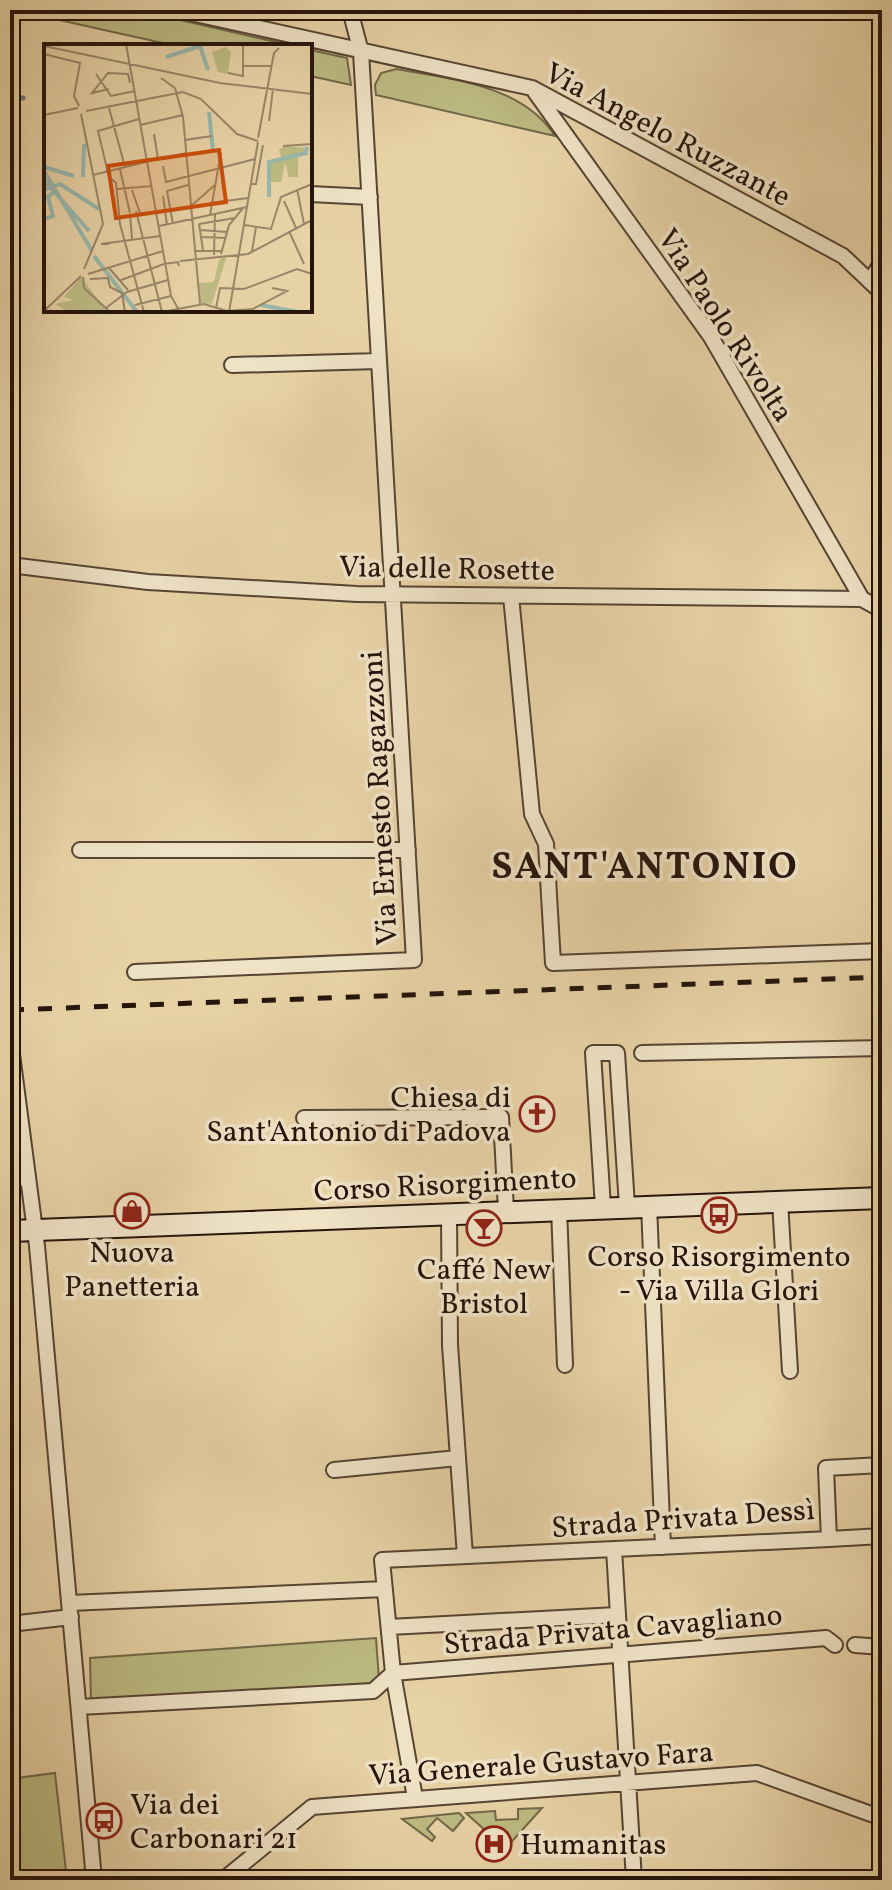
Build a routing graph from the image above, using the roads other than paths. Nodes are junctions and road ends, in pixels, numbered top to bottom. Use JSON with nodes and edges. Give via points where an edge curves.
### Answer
{"nodes":[{"id":1,"x":177,"y":10,"type":"edge"},
{"id":2,"x":350,"y":10,"type":"edge"},
{"id":3,"x":881,"y":10,"type":"edge"},
{"id":4,"x":882,"y":35,"type":"edge"},
{"id":5,"x":361,"y":52,"type":"junction"},
{"id":6,"x":532,"y":88,"type":"junction"},
{"id":7,"x":312,"y":194,"type":"edge"},
{"id":8,"x":370,"y":197,"type":"junction"},
{"id":9,"x":882,"y":261,"type":"edge"},
{"id":10,"x":870,"y":282,"type":"junction"},
{"id":11,"x":882,"y":293,"type":"edge"},
{"id":12,"x":379,"y":361,"type":"junction"},
{"id":13,"x":232,"y":365,"type":"dead end"},
{"id":14,"x":10,"y":565,"type":"edge"},
{"id":15,"x":394,"y":594,"type":"junction"},
{"id":16,"x":511,"y":596,"type":"junction"},
{"id":17,"x":862,"y":599,"type":"junction"},
{"id":18,"x":882,"y":610,"type":"edge"},
{"id":19,"x":80,"y":850,"type":"dead end"},
{"id":20,"x":408,"y":850,"type":"junction"},
{"id":21,"x":882,"y":951,"type":"edge"},
{"id":22,"x":135,"y":972,"type":"dead end"},
{"id":23,"x":10,"y":1039,"type":"edge"},
{"id":24,"x":882,"y":1048,"type":"edge"},
{"id":25,"x":642,"y":1053,"type":"dead end"},
{"id":26,"x":304,"y":1118,"type":"dead end"},
{"id":27,"x":28,"y":1178,"type":"junction"},
{"id":28,"x":10,"y":1179,"type":"edge"},
{"id":29,"x":882,"y":1198,"type":"edge"},
{"id":30,"x":780,"y":1201,"type":"junction"},
{"id":31,"x":649,"y":1205,"type":"junction"},
{"id":32,"x":627,"y":1206,"type":"junction"},
{"id":33,"x":603,"y":1207,"type":"junction"},
{"id":34,"x":559,"y":1208,"type":"junction"},
{"id":35,"x":506,"y":1210,"type":"junction"},
{"id":36,"x":449,"y":1213,"type":"junction"},
{"id":37,"x":36,"y":1230,"type":"junction"},
{"id":38,"x":10,"y":1231,"type":"edge"},
{"id":39,"x":565,"y":1365,"type":"dead end"},
{"id":40,"x":790,"y":1371,"type":"dead end"},
{"id":41,"x":458,"y":1458,"type":"junction"},
{"id":42,"x":882,"y":1465,"type":"edge"},
{"id":43,"x":334,"y":1470,"type":"dead end"},
{"id":44,"x":882,"y":1536,"type":"edge"},
{"id":45,"x":829,"y":1539,"type":"junction"},
{"id":46,"x":663,"y":1547,"type":"junction"},
{"id":47,"x":614,"y":1549,"type":"junction"},
{"id":48,"x":465,"y":1556,"type":"junction"},
{"id":49,"x":385,"y":1589,"type":"junction"},
{"id":50,"x":70,"y":1610,"type":"junction"},
{"id":51,"x":617,"y":1615,"type":"junction"},
{"id":52,"x":10,"y":1624,"type":"edge"},
{"id":53,"x":389,"y":1627,"type":"junction"},
{"id":54,"x":835,"y":1645,"type":"dead end"},
{"id":55,"x":855,"y":1645,"type":"dead end"},
{"id":56,"x":882,"y":1647,"type":"edge"},
{"id":57,"x":619,"y":1653,"type":"junction"},
{"id":58,"x":393,"y":1673,"type":"junction"},
{"id":59,"x":79,"y":1707,"type":"junction"},
{"id":60,"x":629,"y":1783,"type":"junction"},
{"id":61,"x":415,"y":1798,"type":"junction"},
{"id":62,"x":882,"y":1818,"type":"edge"},
{"id":63,"x":882,"y":1878,"type":"edge"},
{"id":64,"x":94,"y":1880,"type":"edge"},
{"id":65,"x":223,"y":1880,"type":"edge"},
{"id":66,"x":634,"y":1880,"type":"edge"},
{"id":67,"x":724,"y":1880,"type":"edge"}],
"edges":[{"from":1,"to":5,"type":"street","name":"Via Angelo Ruzzante"},
{"from":2,"to":5,"type":"street","name":"Via Ernesto Ragazzoni"},
{"from":3,"to":4,"type":"street"},
{"from":5,"to":6,"type":"street","name":"Via Angelo Ruzzante"},
{"from":5,"to":8,"type":"street","name":"Via Ernesto Ragazzoni"},
{"from":6,"to":10,"type":"street","name":"Via Angelo Ruzzante","via":[[843,256]]},
{"from":6,"to":17,"type":"street","name":"Via Paolo Rivolta","via":[[711,337]]},
{"from":7,"to":8,"type":"street"},
{"from":8,"to":12,"type":"street","name":"Via Ernesto Ragazzoni"},
{"from":9,"to":10,"type":"street"},
{"from":10,"to":11,"type":"street","name":"Via Angelo Ruzzante"},
{"from":12,"to":13,"type":"street"},
{"from":12,"to":15,"type":"street","name":"Via Ernesto Ragazzoni"},
{"from":14,"to":15,"type":"street","name":"Via delle Rosette","via":[[148,582]]},
{"from":15,"to":16,"type":"street","name":"Via delle Rosette"},
{"from":15,"to":20,"type":"street","name":"Via Ernesto Ragazzoni"},
{"from":16,"to":17,"type":"street","name":"Via delle Rosette"},
{"from":16,"to":21,"type":"street","via":[[532,814],[546,844],[553,963]]},
{"from":17,"to":18,"type":"street","name":"Via delle Rosette"},
{"from":19,"to":20,"type":"street"},
{"from":20,"to":22,"type":"street","name":"Via Ernesto Ragazzoni","via":[[414,960]]},
{"from":23,"to":27,"type":"street"},
{"from":24,"to":25,"type":"street"},
{"from":26,"to":35,"type":"street","via":[[501,1117]]},
{"from":27,"to":28,"type":"street"},
{"from":27,"to":37,"type":"street"},
{"from":29,"to":30,"type":"main road","name":"Corso Risorgimento"},
{"from":30,"to":31,"type":"main road","name":"Corso Risorgimento"},
{"from":30,"to":40,"type":"street"},
{"from":31,"to":32,"type":"main road","name":"Corso Risorgimento"},
{"from":31,"to":46,"type":"street"},
{"from":32,"to":33,"type":"main road","name":"Corso Risorgimento"},
{"from":32,"to":33,"type":"street","via":[[617,1053],[593,1053]]},
{"from":33,"to":34,"type":"main road","name":"Corso Risorgimento"},
{"from":34,"to":35,"type":"main road","name":"Corso Risorgimento"},
{"from":34,"to":39,"type":"street"},
{"from":35,"to":36,"type":"main road","name":"Corso Risorgimento"},
{"from":36,"to":37,"type":"main road","name":"Corso Risorgimento"},
{"from":36,"to":41,"type":"street"},
{"from":37,"to":38,"type":"main road","name":"Corso Risorgimento"},
{"from":37,"to":50,"type":"street"},
{"from":41,"to":43,"type":"street"},
{"from":41,"to":48,"type":"street"},
{"from":42,"to":45,"type":"street","name":"Strada Privata Dessì","via":[[826,1468]]},
{"from":44,"to":45,"type":"street"},
{"from":45,"to":46,"type":"street","name":"Strada Privata Dessì"},
{"from":46,"to":47,"type":"street","name":"Strada Privata Dessì"},
{"from":47,"to":48,"type":"street","name":"Strada Privata Dessì"},
{"from":47,"to":51,"type":"street"},
{"from":48,"to":49,"type":"street","name":"Strada Privata Dessì","via":[[382,1560]]},
{"from":49,"to":50,"type":"street"},
{"from":49,"to":53,"type":"street"},
{"from":50,"to":52,"type":"street"},
{"from":50,"to":59,"type":"street"},
{"from":51,"to":53,"type":"street"},
{"from":51,"to":57,"type":"street"},
{"from":53,"to":58,"type":"street"},
{"from":54,"to":57,"type":"street","name":"Strada Privata Cavagliano","via":[[826,1638]]},
{"from":55,"to":56,"type":"street"},
{"from":57,"to":58,"type":"street","name":"Strada Privata Cavagliano"},
{"from":57,"to":60,"type":"street"},
{"from":58,"to":59,"type":"street","via":[[373,1691]]},
{"from":58,"to":61,"type":"street"},
{"from":59,"to":64,"type":"street"},
{"from":60,"to":61,"type":"street","name":"Via Generale Gustavo Fara"},
{"from":60,"to":62,"type":"street","name":"Via Generale Gustavo Fara","via":[[757,1773]]},
{"from":60,"to":66,"type":"street"},
{"from":61,"to":65,"type":"street","name":"Via Generale Gustavo Fara","via":[[312,1807]]},
{"from":63,"to":67,"type":"street"}]}
